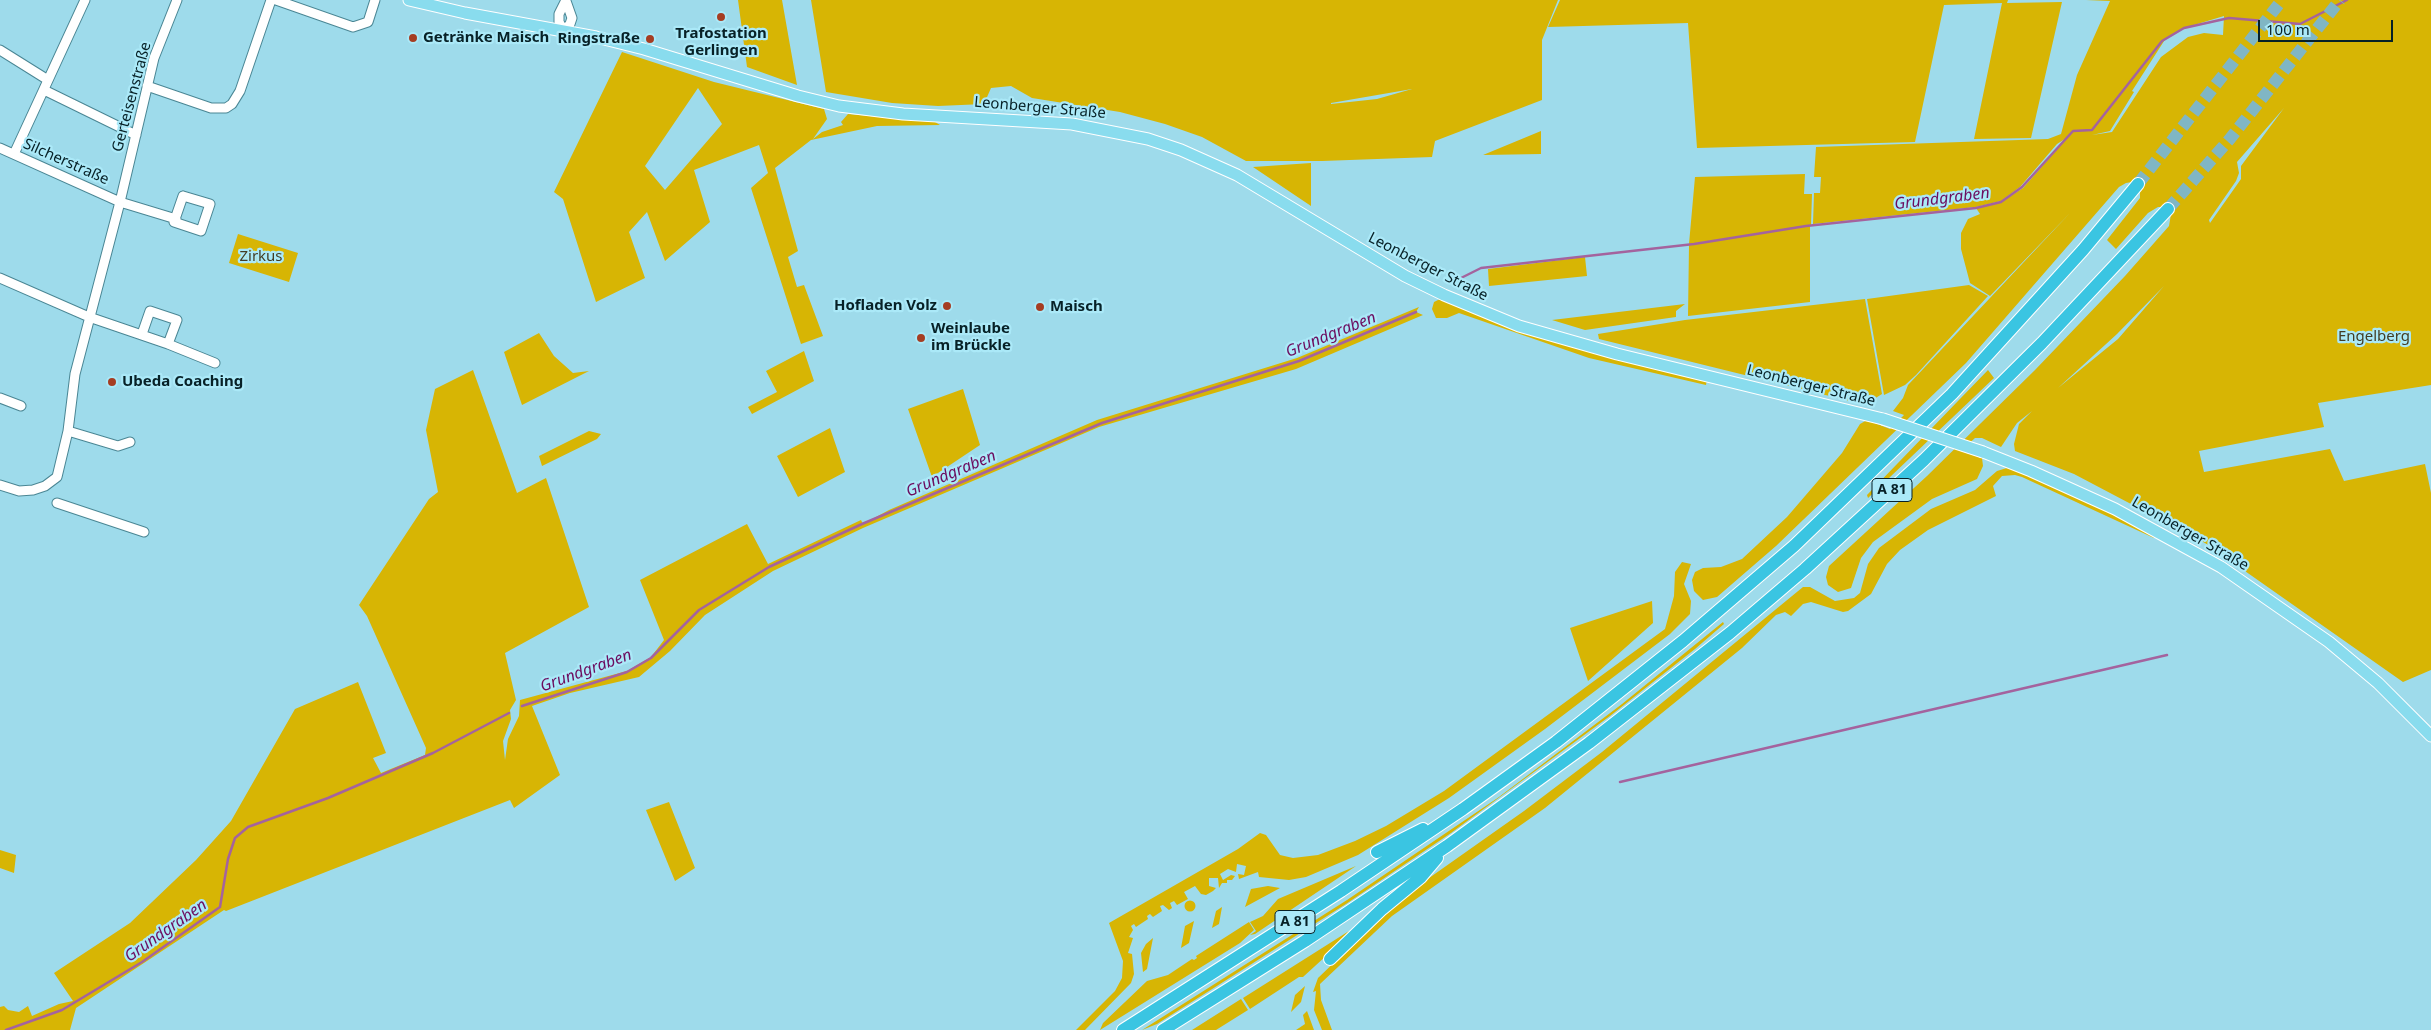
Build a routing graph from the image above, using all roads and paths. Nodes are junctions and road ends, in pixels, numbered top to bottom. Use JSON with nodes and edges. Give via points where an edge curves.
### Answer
{"nodes":[{"id":1,"x":85,"y":0,"type":"edge"},
{"id":2,"x":177,"y":0,"type":"edge"},
{"id":3,"x":271,"y":0,"type":"edge"},
{"id":4,"x":276,"y":0,"type":"edge"},
{"id":5,"x":376,"y":0,"type":"edge"},
{"id":6,"x":410,"y":0,"type":"edge"},
{"id":7,"x":566,"y":1,"type":"edge"},
{"id":8,"x":564,"y":31,"type":"junction"},
{"id":9,"x":0,"y":50,"type":"edge"},
{"id":10,"x":48,"y":80,"type":"junction"},
{"id":11,"x":147,"y":86,"type":"junction"},
{"id":12,"x":44,"y":90,"type":"junction"},
{"id":13,"x":136,"y":135,"type":"junction"},
{"id":14,"x":0,"y":148,"type":"edge"},
{"id":15,"x":14,"y":154,"type":"junction"},
{"id":16,"x":2138,"y":184,"type":"tunnel mouth"},
{"id":17,"x":120,"y":202,"type":"junction"},
{"id":18,"x":2168,"y":209,"type":"tunnel mouth"},
{"id":19,"x":176,"y":219,"type":"junction"},
{"id":20,"x":0,"y":278,"type":"edge"},
{"id":21,"x":89,"y":318,"type":"junction"},
{"id":22,"x":142,"y":334,"type":"junction"},
{"id":23,"x":168,"y":344,"type":"junction"},
{"id":24,"x":215,"y":363,"type":"dead end"},
{"id":25,"x":0,"y":398,"type":"edge"},
{"id":26,"x":21,"y":406,"type":"dead end"},
{"id":27,"x":68,"y":431,"type":"junction"},
{"id":28,"x":130,"y":442,"type":"dead end"},
{"id":29,"x":0,"y":484,"type":"edge"},
{"id":30,"x":57,"y":503,"type":"dead end"},
{"id":31,"x":144,"y":532,"type":"dead end"},
{"id":32,"x":2431,"y":736,"type":"edge"},
{"id":33,"x":1463,"y":809,"type":"junction"},
{"id":34,"x":1447,"y":846,"type":"junction"},
{"id":35,"x":1377,"y":852,"type":"dead end"},
{"id":36,"x":1330,"y":959,"type":"dead end"},
{"id":37,"x":1123,"y":1030,"type":"edge"},
{"id":38,"x":1163,"y":1030,"type":"edge"}],
"edges":[{"from":1,"to":10,"type":"street"},
{"from":2,"to":11,"type":"street","name":"Gerteisenstraße","via":[[154,58]]},
{"from":3,"to":11,"type":"street","via":[[240,91],[232,104],[226,108],[211,108]]},
{"from":4,"to":5,"type":"street","via":[[353,27],[368,22]]},
{"from":6,"to":8,"type":"main road","name":"Leonberger Straße"},
{"from":7,"to":8,"type":"street","via":[[559,22]]},
{"from":8,"to":32,"type":"main road","name":"Leonberger Straße","bridge":true,"via":[[644,49],[839,106],[903,114],[1072,124],[1148,139],[1237,175],[1405,276],[1512,323],[1617,354],[1883,419],[1983,452],[2115,508],[2221,567],[2329,642],[2378,683]]},
{"from":9,"to":10,"type":"street"},
{"from":10,"to":12,"type":"street"},
{"from":11,"to":13,"type":"street","name":"Gerteisenstraße"},
{"from":12,"to":13,"type":"street"},
{"from":12,"to":15,"type":"street"},
{"from":13,"to":17,"type":"street","name":"Gerteisenstraße"},
{"from":14,"to":15,"type":"street","name":"Silcherstraße"},
{"from":15,"to":17,"type":"street","name":"Silcherstraße"},
{"from":16,"to":33,"type":"highway","number":"A 81","via":[[2083,250],[1952,394],[1794,546],[1614,697]]},
{"from":17,"to":19,"type":"street"},
{"from":17,"to":21,"type":"street","name":"Gerteisenstraße"},
{"from":18,"to":34,"type":"highway","number":"A 81","via":[[1980,406],[1805,569],[1670,681]]},
{"from":19,"to":19,"type":"street","via":[[183,196],[210,204],[202,231],[174,222]]},
{"from":20,"to":21,"type":"street"},
{"from":21,"to":22,"type":"street"},
{"from":21,"to":27,"type":"street","name":"Gerteisenstraße","via":[[75,374]]},
{"from":22,"to":23,"type":"street"},
{"from":22,"to":23,"type":"street","via":[[150,311],[177,320]]},
{"from":23,"to":24,"type":"street"},
{"from":25,"to":26,"type":"street"},
{"from":27,"to":28,"type":"street","via":[[118,446]]},
{"from":27,"to":29,"type":"street","name":"Gerteisenstraße","via":[[57,477],[45,486],[19,491]]},
{"from":30,"to":31,"type":"street"},
{"from":33,"to":35,"type":"highway"},
{"from":33,"to":37,"type":"highway","number":"A 81"},
{"from":34,"to":36,"type":"highway","via":[[1421,877]]},
{"from":34,"to":38,"type":"highway","number":"A 81"}]}
